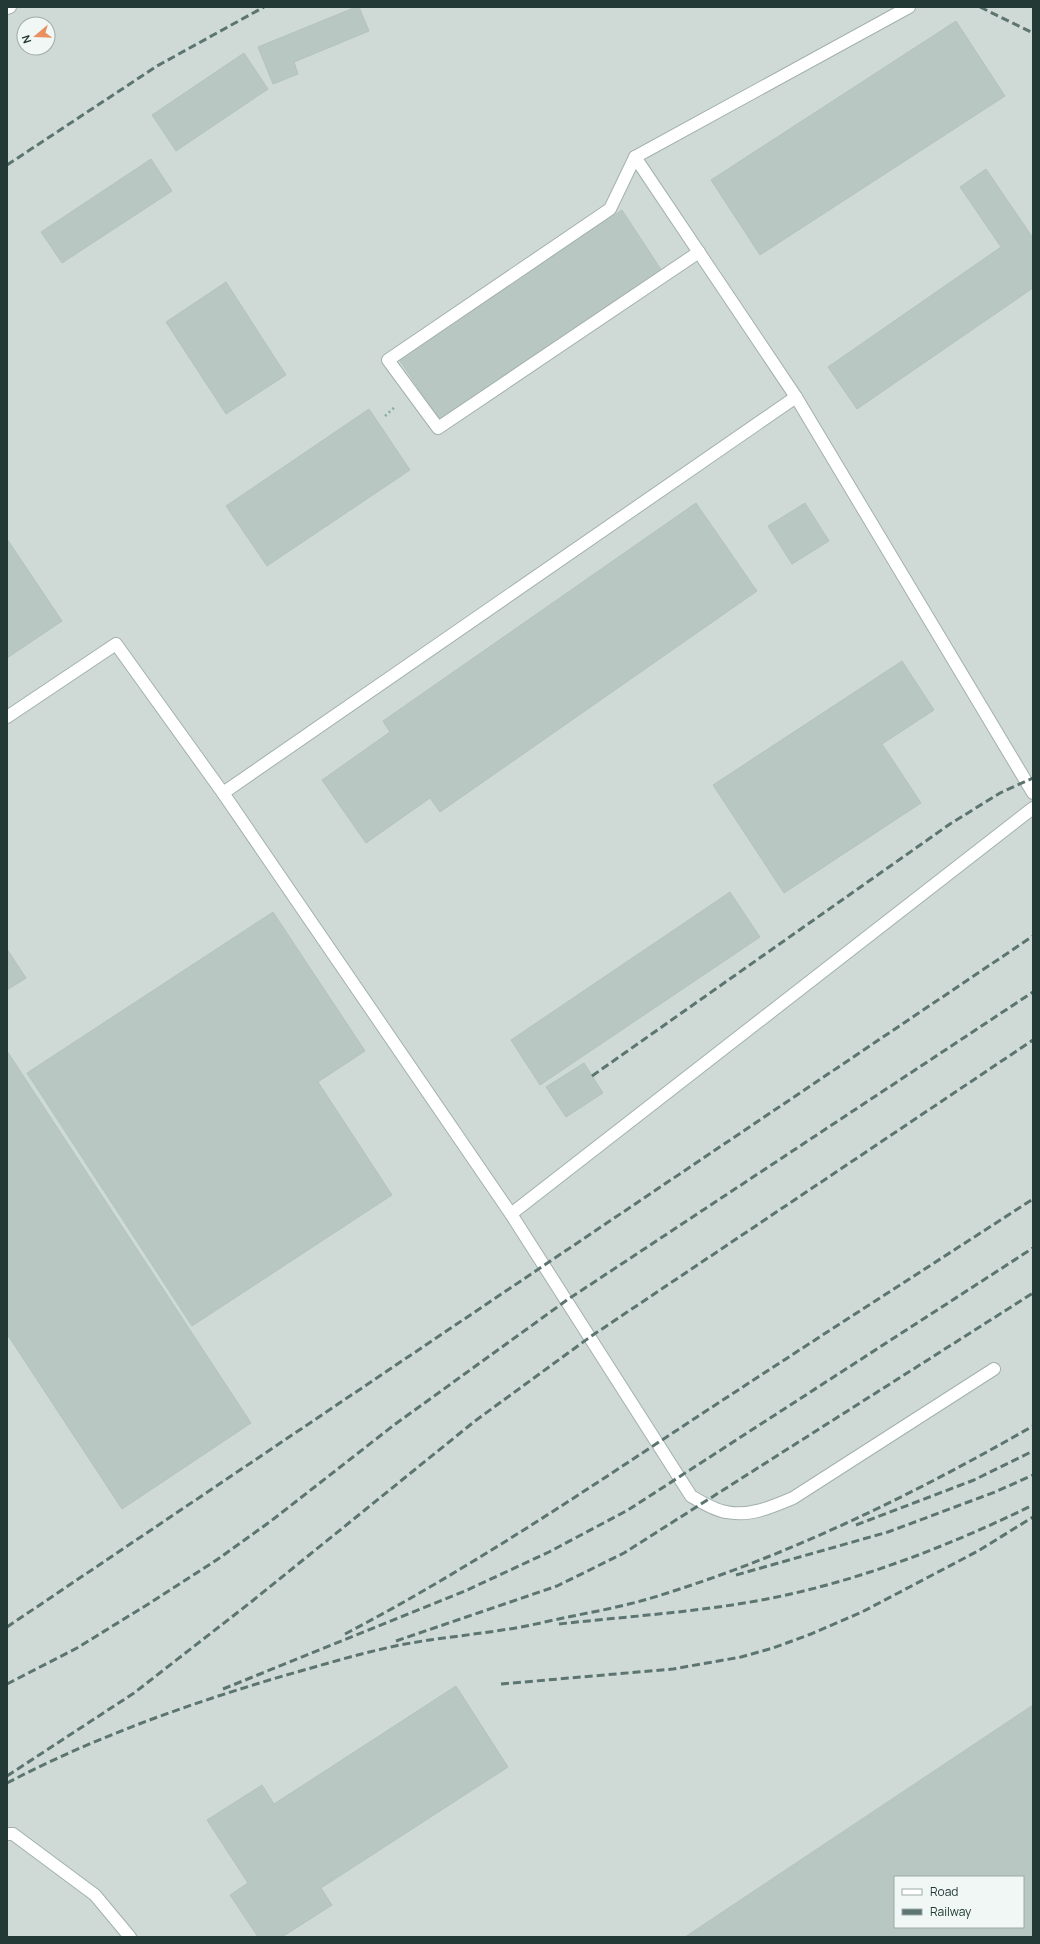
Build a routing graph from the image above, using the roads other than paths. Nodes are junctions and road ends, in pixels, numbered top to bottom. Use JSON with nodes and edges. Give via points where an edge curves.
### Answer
{"nodes":[{"id":1,"x":10,"y":7,"type":"edge"},
{"id":2,"x":909,"y":7,"type":"edge"},
{"id":3,"x":7,"y":8,"type":"edge"},
{"id":4,"x":635,"y":157,"type":"junction"},
{"id":5,"x":699,"y":252,"type":"junction"},
{"id":6,"x":796,"y":397,"type":"junction"},
{"id":7,"x":7,"y":717,"type":"edge"},
{"id":8,"x":223,"y":793,"type":"junction"},
{"id":9,"x":1033,"y":793,"type":"edge"},
{"id":10,"x":1033,"y":808,"type":"edge"},
{"id":11,"x":511,"y":1214,"type":"junction"},
{"id":12,"x":994,"y":1369,"type":"dead end"},
{"id":13,"x":7,"y":1834,"type":"edge"},
{"id":14,"x":130,"y":1937,"type":"edge"}],
"edges":[{"from":1,"to":3,"type":"lane"},
{"from":2,"to":4,"type":"lane"},
{"from":4,"to":5,"type":"lane"},
{"from":4,"to":5,"type":"lane","via":[[610,209],[388,360],[438,428]]},
{"from":5,"to":6,"type":"lane"},
{"from":6,"to":8,"type":"lane"},
{"from":6,"to":9,"type":"lane"},
{"from":7,"to":8,"type":"lane","via":[[116,644]]},
{"from":8,"to":11,"type":"lane"},
{"from":10,"to":11,"type":"lane"},
{"from":11,"to":12,"type":"lane","via":[[692,1496],[725,1512],[748,1512],[769,1508],[793,1498]]},
{"from":13,"to":14,"type":"lane","via":[[13,1834],[95,1895]]}]}
